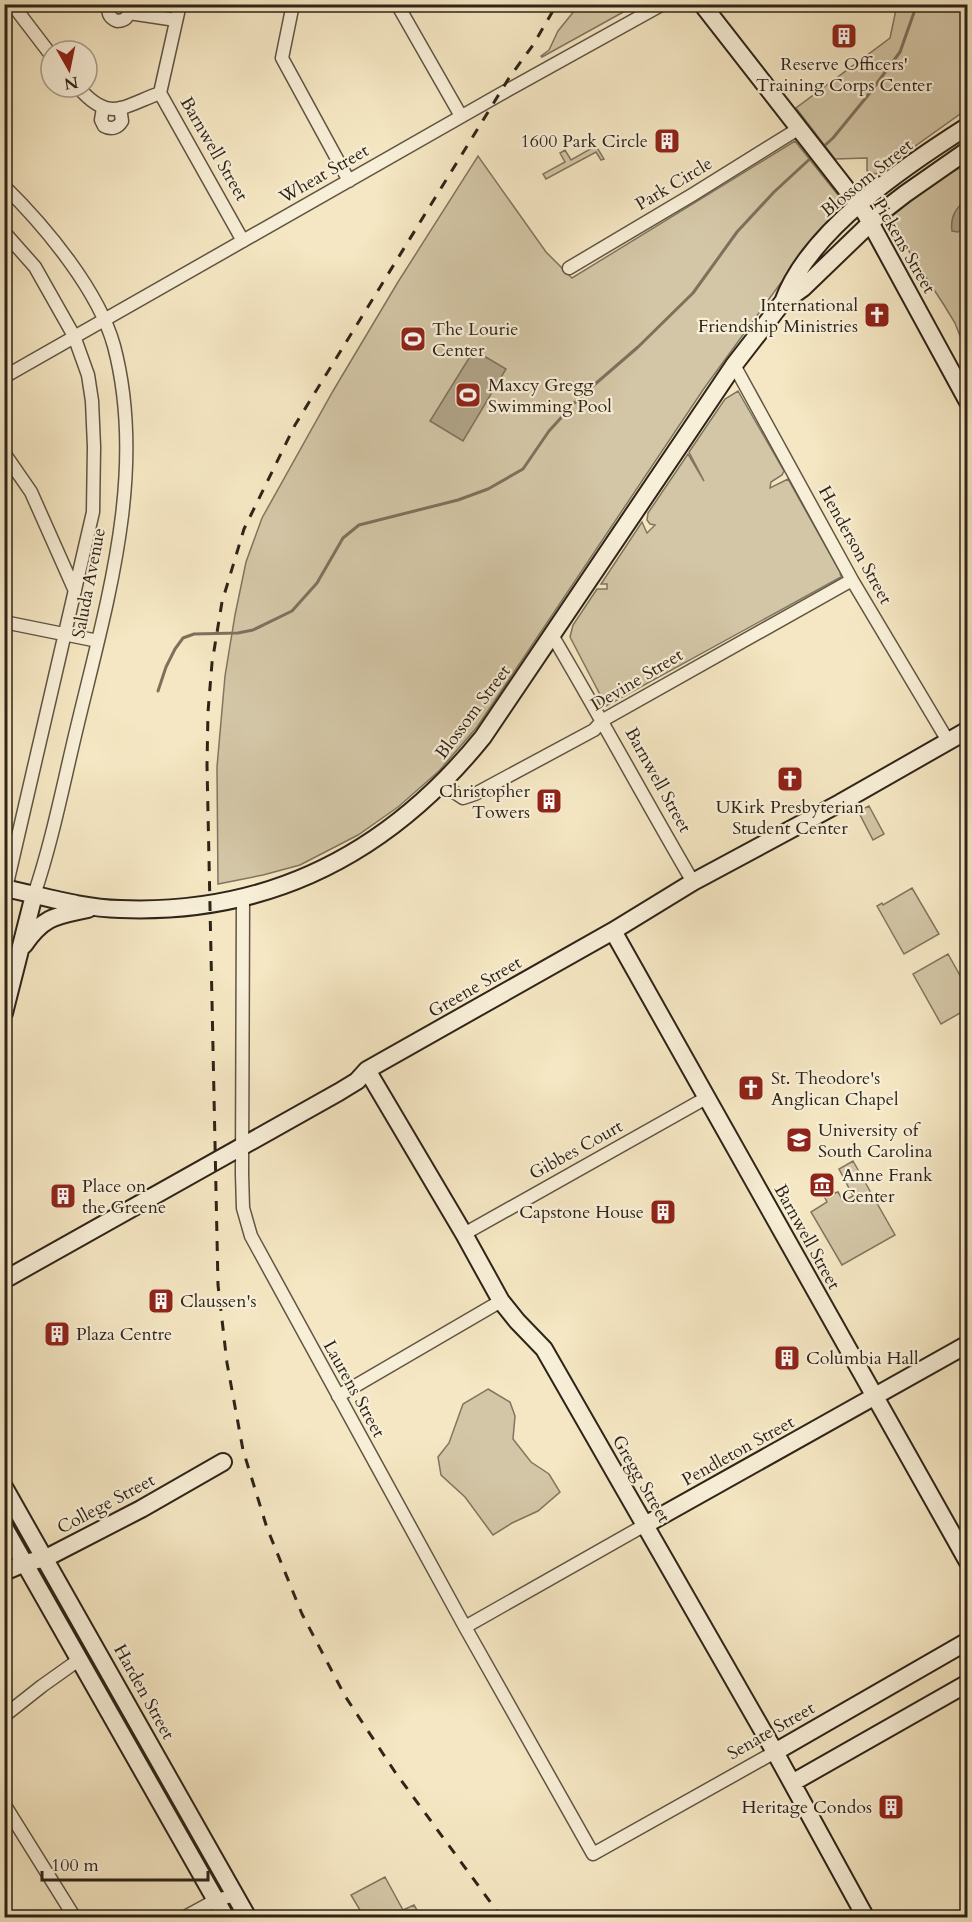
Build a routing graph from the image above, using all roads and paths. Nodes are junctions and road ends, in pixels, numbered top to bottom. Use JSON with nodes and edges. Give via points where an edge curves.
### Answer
{"nodes":[{"id":1,"x":12,"y":4,"type":"edge"},
{"id":2,"x":111,"y":4,"type":"edge"},
{"id":3,"x":180,"y":4,"type":"edge"},
{"id":4,"x":293,"y":4,"type":"edge"},
{"id":5,"x":397,"y":4,"type":"edge"},
{"id":6,"x":663,"y":4,"type":"edge"},
{"id":7,"x":702,"y":4,"type":"edge"},
{"id":8,"x":128,"y":9,"type":"edge"},
{"id":9,"x":176,"y":20,"type":"junction"},
{"id":10,"x":39,"y":39,"type":"edge"},
{"id":11,"x":160,"y":93,"type":"junction"},
{"id":12,"x":89,"y":99,"type":"edge"},
{"id":13,"x":104,"y":108,"type":"junction"},
{"id":14,"x":120,"y":108,"type":"junction"},
{"id":15,"x":462,"y":116,"type":"junction"},
{"id":16,"x":968,"y":126,"type":"edge"},
{"id":17,"x":803,"y":136,"type":"junction"},
{"id":18,"x":968,"y":150,"type":"edge"},
{"id":19,"x":349,"y":181,"type":"junction"},
{"id":20,"x":4,"y":186,"type":"edge"},
{"id":21,"x":859,"y":205,"type":"junction"},
{"id":22,"x":870,"y":222,"type":"junction"},
{"id":23,"x":4,"y":232,"type":"edge"},
{"id":24,"x":243,"y":241,"type":"junction"},
{"id":25,"x":569,"y":268,"type":"dead end"},
{"id":26,"x":783,"y":302,"type":"junction"},
{"id":27,"x":104,"y":319,"type":"junction"},
{"id":28,"x":74,"y":336,"type":"junction"},
{"id":29,"x":734,"y":365,"type":"junction"},
{"id":30,"x":4,"y":377,"type":"edge"},
{"id":31,"x":968,"y":402,"type":"edge"},
{"id":32,"x":4,"y":453,"type":"edge"},
{"id":33,"x":852,"y":580,"type":"junction"},
{"id":34,"x":75,"y":591,"type":"junction"},
{"id":35,"x":4,"y":622,"type":"edge"},
{"id":36,"x":552,"y":635,"type":"junction"},
{"id":37,"x":65,"y":636,"type":"junction"},
{"id":38,"x":98,"y":641,"type":"junction"},
{"id":39,"x":603,"y":720,"type":"junction"},
{"id":40,"x":968,"y":730,"type":"edge"},
{"id":41,"x":948,"y":741,"type":"junction"},
{"id":42,"x":442,"y":784,"type":"junction"},
{"id":43,"x":693,"y":882,"type":"junction"},
{"id":44,"x":5,"y":889,"type":"edge"},
{"id":45,"x":34,"y":895,"type":"junction"},
{"id":46,"x":243,"y":898,"type":"junction"},
{"id":47,"x":97,"y":907,"type":"junction"},
{"id":48,"x":613,"y":931,"type":"junction"},
{"id":49,"x":22,"y":948,"type":"junction"},
{"id":50,"x":8,"y":982,"type":"edge"},
{"id":51,"x":4,"y":1013,"type":"edge"},
{"id":52,"x":367,"y":1070,"type":"junction"},
{"id":53,"x":706,"y":1098,"type":"junction"},
{"id":54,"x":242,"y":1148,"type":"junction"},
{"id":55,"x":464,"y":1234,"type":"junction"},
{"id":56,"x":4,"y":1280,"type":"edge"},
{"id":57,"x":501,"y":1301,"type":"junction"},
{"id":58,"x":968,"y":1344,"type":"edge"},
{"id":59,"x":338,"y":1396,"type":"junction"},
{"id":60,"x":874,"y":1397,"type":"junction"},
{"id":61,"x":223,"y":1462,"type":"dead end"},
{"id":62,"x":4,"y":1486,"type":"edge"},
{"id":63,"x":645,"y":1525,"type":"junction"},
{"id":64,"x":4,"y":1527,"type":"edge"},
{"id":65,"x":46,"y":1558,"type":"junction"},
{"id":66,"x":968,"y":1562,"type":"edge"},
{"id":67,"x":25,"y":1563,"type":"junction"},
{"id":68,"x":4,"y":1572,"type":"edge"},
{"id":69,"x":465,"y":1627,"type":"junction"},
{"id":70,"x":968,"y":1641,"type":"edge"},
{"id":71,"x":80,"y":1659,"type":"junction"},
{"id":72,"x":968,"y":1683,"type":"edge"},
{"id":73,"x":4,"y":1716,"type":"edge"},
{"id":74,"x":775,"y":1752,"type":"junction"},
{"id":75,"x":792,"y":1783,"type":"junction"},
{"id":76,"x":4,"y":1804,"type":"edge"},
{"id":77,"x":592,"y":1854,"type":"joint"},
{"id":78,"x":236,"y":1895,"type":"junction"},
{"id":79,"x":216,"y":1900,"type":"junction"},
{"id":80,"x":75,"y":1917,"type":"edge"},
{"id":81,"x":183,"y":1917,"type":"edge"},
{"id":82,"x":226,"y":1917,"type":"edge"},
{"id":83,"x":248,"y":1917,"type":"edge"},
{"id":84,"x":866,"y":1917,"type":"edge"}],
"edges":[{"from":1,"to":10,"type":"street"},
{"from":2,"to":8,"type":"street","via":[[109,14],[113,20],[125,20]]},
{"from":3,"to":9,"type":"street","name":"Barnwell Street"},
{"from":4,"to":19,"type":"street","via":[[282,58]]},
{"from":5,"to":15,"type":"street"},
{"from":6,"to":15,"type":"street","name":"Wheat Street"},
{"from":7,"to":17,"type":"street","name":"Pickens Street"},
{"from":8,"to":9,"type":"street"},
{"from":9,"to":11,"type":"street","name":"Barnwell Street"},
{"from":11,"to":14,"type":"street"},
{"from":11,"to":24,"type":"street","name":"Barnwell Street"},
{"from":12,"to":13,"type":"street"},
{"from":13,"to":14,"type":"street"},
{"from":13,"to":14,"type":"street","via":[[100,120],[111,129],[122,121]]},
{"from":15,"to":19,"type":"street","name":"Wheat Street"},
{"from":16,"to":21,"type":"street","name":"Blossom Street"},
{"from":17,"to":21,"type":"street","name":"Pickens Street"},
{"from":17,"to":25,"type":"street","name":"Park Circle","via":[[692,195]]},
{"from":18,"to":22,"type":"street","name":"Blossom Street"},
{"from":19,"to":24,"type":"street","name":"Wheat Street"},
{"from":20,"to":27,"type":"street","name":"Saluda Avenue","via":[[54,242]]},
{"from":21,"to":22,"type":"street","name":"Pickens Street"},
{"from":21,"to":26,"type":"street","name":"Blossom Street","via":[[808,258],[791,281]]},
{"from":22,"to":26,"type":"street","name":"Blossom Street","via":[[803,288]]},
{"from":22,"to":31,"type":"street","name":"Pickens Street"},
{"from":23,"to":28,"type":"street","name":"Saluda Avenue","via":[[35,267]]},
{"from":24,"to":27,"type":"street","name":"Wheat Street"},
{"from":26,"to":29,"type":"street","name":"Blossom Street"},
{"from":27,"to":28,"type":"street","name":"Wheat Street"},
{"from":27,"to":38,"type":"street","name":"Saluda Avenue","via":[[121,380],[126,458],[117,555]]},
{"from":28,"to":30,"type":"street","name":"Wheat Street"},
{"from":28,"to":34,"type":"street","name":"Saluda Avenue","via":[[88,375],[94,447],[93,512]]},
{"from":29,"to":33,"type":"street","name":"Henderson Street"},
{"from":29,"to":36,"type":"street","name":"Blossom Street"},
{"from":32,"to":34,"type":"street","via":[[31,492]]},
{"from":33,"to":39,"type":"street","name":"Devine Street"},
{"from":33,"to":41,"type":"street","name":"Henderson Street"},
{"from":34,"to":37,"type":"street","name":"Saluda Avenue"},
{"from":35,"to":37,"type":"street"},
{"from":36,"to":39,"type":"street","name":"Barnwell Street"},
{"from":36,"to":42,"type":"street","name":"Blossom Street","via":[[483,737]]},
{"from":37,"to":38,"type":"street"},
{"from":37,"to":44,"type":"street","name":"Saluda Avenue"},
{"from":38,"to":45,"type":"street","name":"Saluda Avenue"},
{"from":39,"to":42,"type":"street","name":"Devine Street","via":[[594,730],[477,793],[463,798]]},
{"from":39,"to":43,"type":"street","name":"Barnwell Street"},
{"from":40,"to":41,"type":"street","name":"Greene Street"},
{"from":41,"to":43,"type":"street","name":"Greene Street"},
{"from":42,"to":46,"type":"street","name":"Blossom Street","via":[[405,817],[360,848],[304,877]]},
{"from":43,"to":48,"type":"street","name":"Greene Street"},
{"from":44,"to":45,"type":"street","name":"Blossom Street"},
{"from":45,"to":47,"type":"street","name":"Blossom Street"},
{"from":45,"to":49,"type":"street","name":"Saluda Avenue"},
{"from":46,"to":47,"type":"street","name":"Blossom Street","via":[[169,909]]},
{"from":46,"to":54,"type":"street","name":"Laurens Street"},
{"from":47,"to":49,"type":"street","via":[[49,919]]},
{"from":48,"to":52,"type":"street","name":"Greene Street"},
{"from":48,"to":53,"type":"street","name":"Barnwell Street"},
{"from":49,"to":50,"type":"street","name":"Saluda Avenue"},
{"from":50,"to":51,"type":"street","name":"Saluda Avenue"},
{"from":52,"to":54,"type":"street","name":"Greene Street","via":[[357,1081]]},
{"from":52,"to":55,"type":"street","name":"Gregg Street"},
{"from":53,"to":55,"type":"street","name":"Gibbes Court"},
{"from":53,"to":60,"type":"street","name":"Barnwell Street"},
{"from":54,"to":56,"type":"street","name":"Greene Street"},
{"from":54,"to":59,"type":"street","name":"Laurens Street","via":[[243,1208],[251,1236]]},
{"from":55,"to":57,"type":"street","name":"Gregg Street"},
{"from":57,"to":59,"type":"street"},
{"from":57,"to":63,"type":"street","name":"Gregg Street","via":[[544,1349]]},
{"from":58,"to":60,"type":"street","name":"Pendleton Street"},
{"from":59,"to":69,"type":"street","name":"Laurens Street"},
{"from":60,"to":63,"type":"street","name":"Pendleton Street"},
{"from":60,"to":66,"type":"street","name":"Barnwell Street"},
{"from":61,"to":65,"type":"street","name":"College Street"},
{"from":62,"to":65,"type":"street","name":"Harden Street"},
{"from":63,"to":69,"type":"street","name":"Pendleton Street"},
{"from":63,"to":74,"type":"street","name":"Gregg Street"},
{"from":64,"to":67,"type":"street"},
{"from":65,"to":67,"type":"street","name":"College Street"},
{"from":65,"to":78,"type":"street","name":"Harden Street"},
{"from":67,"to":68,"type":"street","name":"College Street"},
{"from":67,"to":71,"type":"street"},
{"from":69,"to":77,"type":"street","name":"Laurens Street"},
{"from":70,"to":74,"type":"street","name":"Senate Street"},
{"from":71,"to":73,"type":"street"},
{"from":71,"to":79,"type":"street"},
{"from":72,"to":75,"type":"street"},
{"from":74,"to":75,"type":"street","name":"Gregg Street"},
{"from":74,"to":77,"type":"street","name":"Senate Street"},
{"from":75,"to":84,"type":"street","name":"Gregg Street"},
{"from":76,"to":80,"type":"street"},
{"from":78,"to":79,"type":"street"},
{"from":78,"to":83,"type":"street","name":"Harden Street"},
{"from":79,"to":81,"type":"street"},
{"from":79,"to":82,"type":"street"}]}
